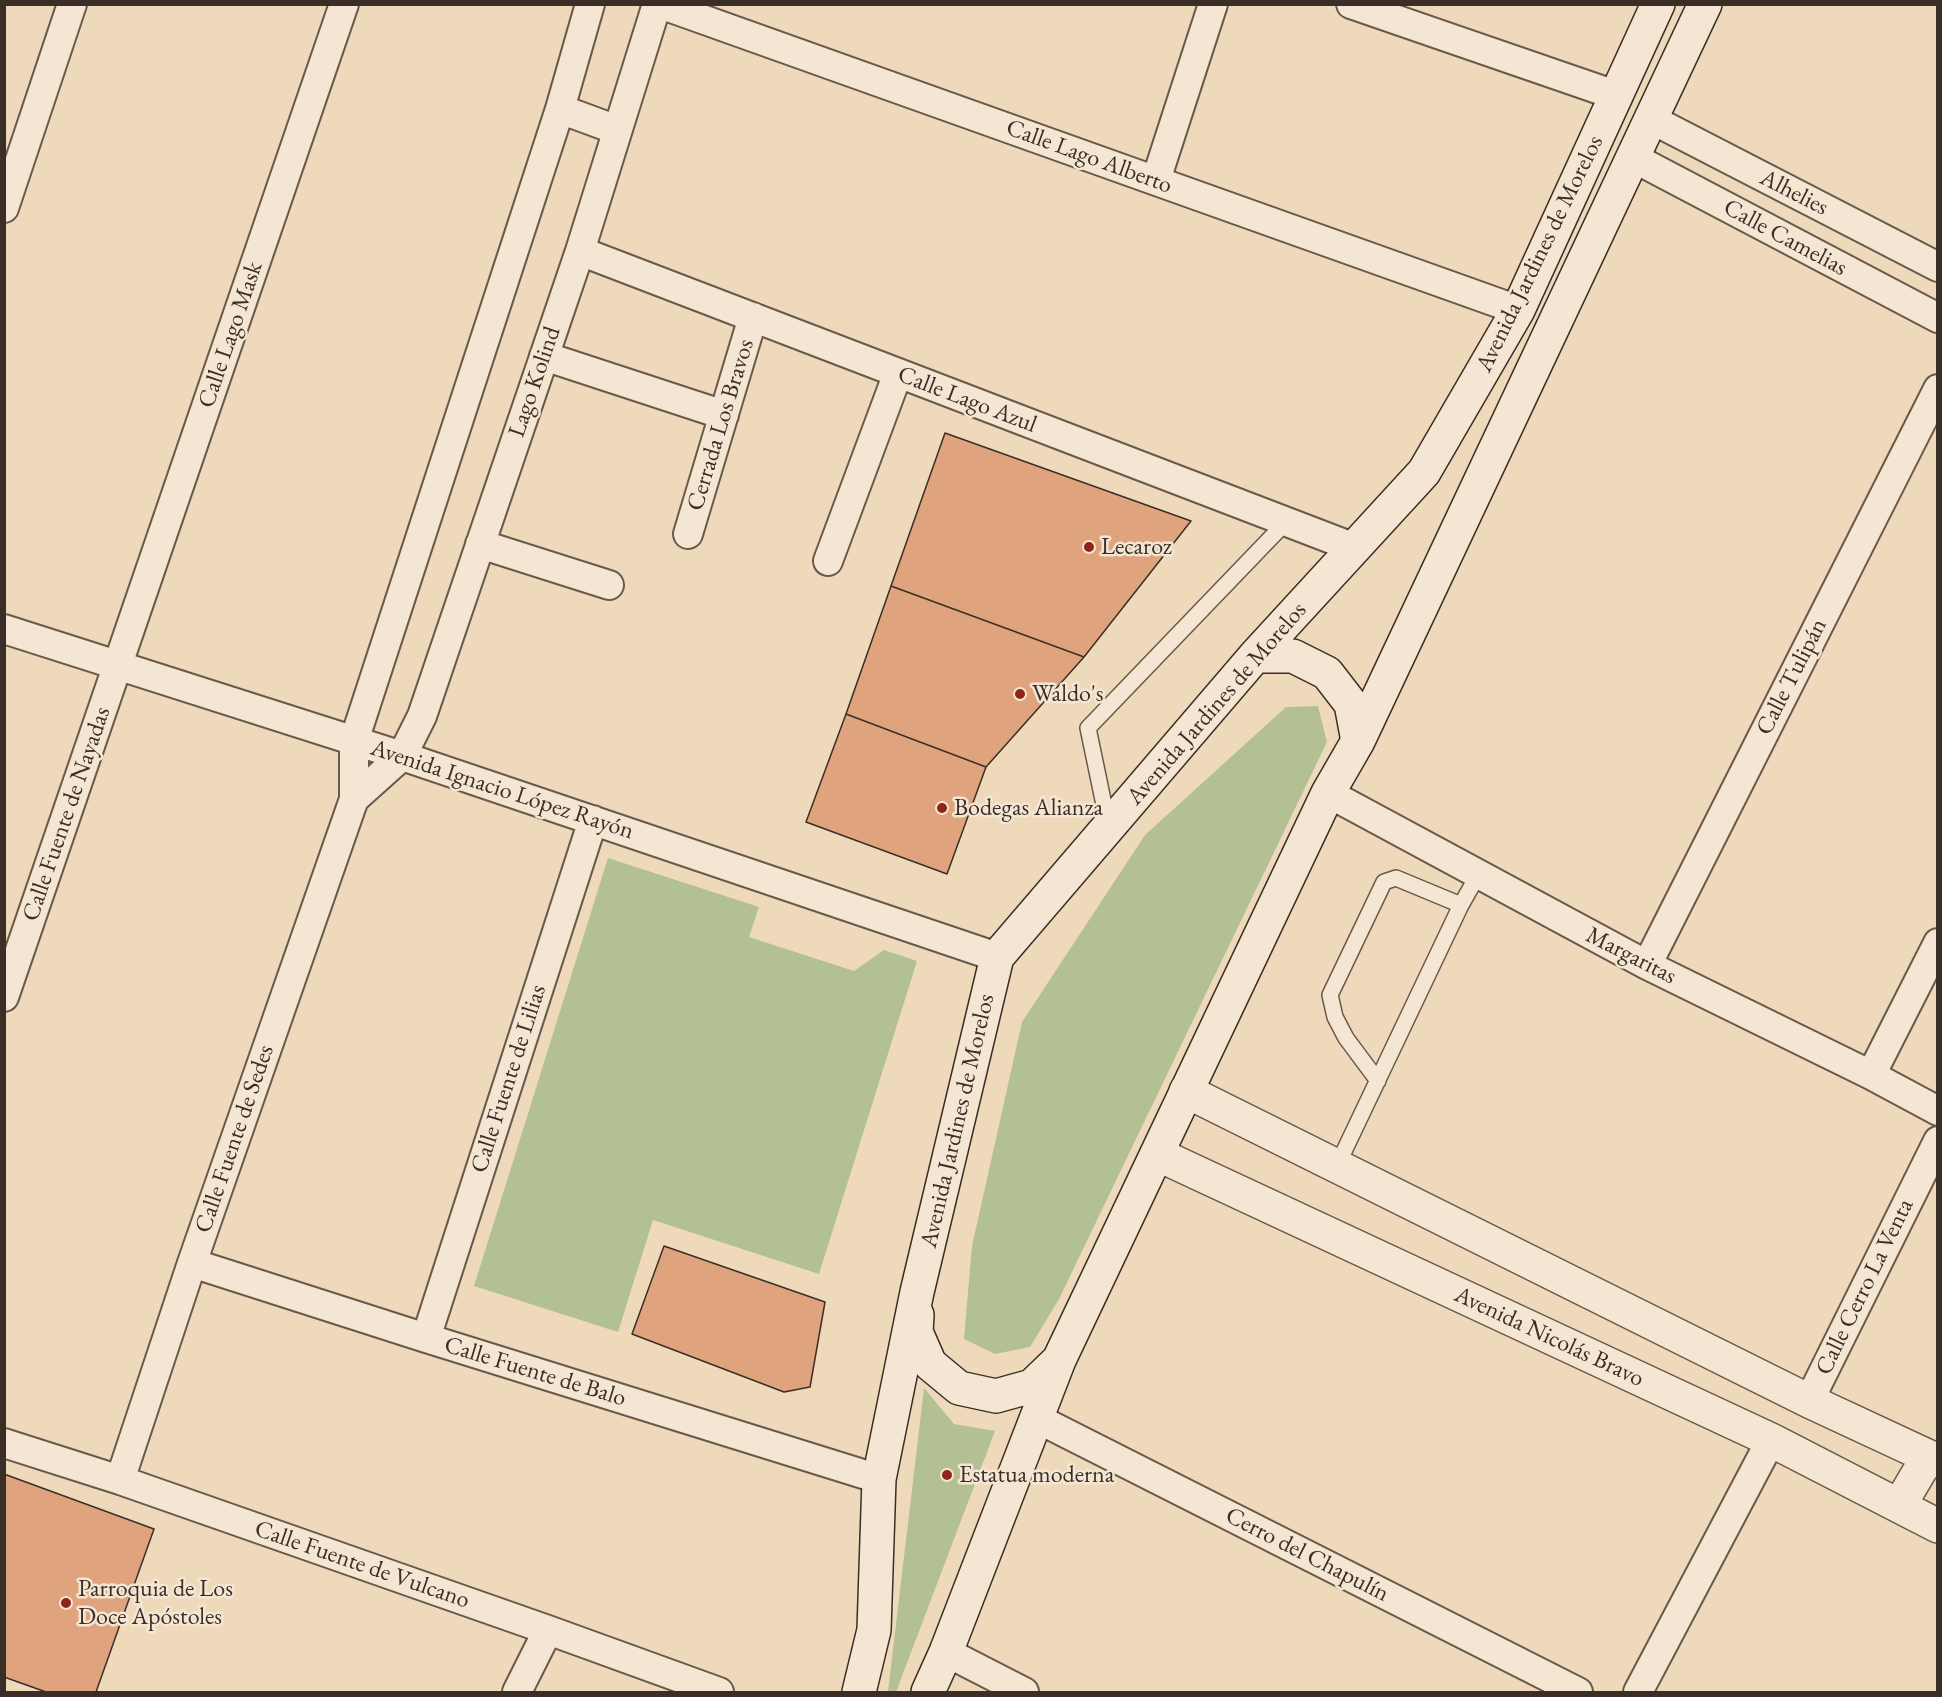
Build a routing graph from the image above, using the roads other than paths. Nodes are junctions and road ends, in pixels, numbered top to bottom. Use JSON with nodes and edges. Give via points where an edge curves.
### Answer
{"nodes":[{"id":1,"x":72,"y":4,"type":"edge"},
{"id":2,"x":344,"y":4,"type":"edge"},
{"id":3,"x":590,"y":4,"type":"edge"},
{"id":4,"x":658,"y":4,"type":"edge"},
{"id":5,"x":1213,"y":4,"type":"edge"},
{"id":6,"x":1351,"y":4,"type":"edge"},
{"id":7,"x":1658,"y":4,"type":"edge"},
{"id":8,"x":1705,"y":4,"type":"edge"},
{"id":9,"x":1618,"y":96,"type":"junction"},
{"id":10,"x":560,"y":109,"type":"junction"},
{"id":11,"x":1651,"y":119,"type":"junction"},
{"id":12,"x":617,"y":130,"type":"junction"},
{"id":13,"x":1632,"y":157,"type":"junction"},
{"id":14,"x":1156,"y":180,"type":"junction"},
{"id":15,"x":4,"y":208,"type":"edge"},
{"id":16,"x":580,"y":251,"type":"junction"},
{"id":17,"x":1938,"y":267,"type":"edge"},
{"id":18,"x":1518,"y":310,"type":"junction"},
{"id":19,"x":753,"y":317,"type":"junction"},
{"id":20,"x":1938,"y":318,"type":"edge"},
{"id":21,"x":544,"y":356,"type":"junction"},
{"id":22,"x":898,"y":373,"type":"junction"},
{"id":23,"x":1938,"y":389,"type":"edge"},
{"id":24,"x":724,"y":416,"type":"junction"},
{"id":25,"x":1286,"y":522,"type":"junction"},
{"id":26,"x":688,"y":534,"type":"dead end"},
{"id":27,"x":480,"y":544,"type":"junction"},
{"id":28,"x":1355,"y":548,"type":"junction"},
{"id":29,"x":828,"y":561,"type":"dead end"},
{"id":30,"x":609,"y":585,"type":"dead end"},
{"id":31,"x":4,"y":629,"type":"edge"},
{"id":32,"x":1255,"y":656,"type":"junction"},
{"id":33,"x":118,"y":666,"type":"junction"},
{"id":34,"x":354,"y":741,"type":"junction"},
{"id":35,"x":1358,"y":741,"type":"junction"},
{"id":36,"x":402,"y":756,"type":"junction"},
{"id":37,"x":1328,"y":793,"type":"junction"},
{"id":38,"x":354,"y":799,"type":"junction"},
{"id":39,"x":593,"y":820,"type":"junction"},
{"id":40,"x":1109,"y":827,"type":"junction"},
{"id":41,"x":1478,"y":875,"type":"junction"},
{"id":42,"x":1461,"y":905,"type":"junction"},
{"id":43,"x":1938,"y":943,"type":"edge"},
{"id":44,"x":997,"y":957,"type":"junction"},
{"id":45,"x":1647,"y":965,"type":"junction"},
{"id":46,"x":4,"y":997,"type":"edge"},
{"id":47,"x":1871,"y":1075,"type":"junction"},
{"id":48,"x":1378,"y":1081,"type":"junction"},
{"id":49,"x":1186,"y":1091,"type":"junction"},
{"id":50,"x":1938,"y":1111,"type":"edge"},
{"id":51,"x":1938,"y":1141,"type":"edge"},
{"id":52,"x":1157,"y":1154,"type":"junction"},
{"id":53,"x":1337,"y":1166,"type":"junction"},
{"id":54,"x":192,"y":1263,"type":"junction"},
{"id":55,"x":917,"y":1292,"type":"junction"},
{"id":56,"x":426,"y":1338,"type":"junction"},
{"id":57,"x":1059,"y":1360,"type":"junction"},
{"id":58,"x":1809,"y":1401,"type":"junction"},
{"id":59,"x":1036,"y":1418,"type":"junction"},
{"id":60,"x":1771,"y":1440,"type":"junction"},
{"id":61,"x":4,"y":1443,"type":"edge"},
{"id":62,"x":1933,"y":1459,"type":"edge"},
{"id":63,"x":879,"y":1479,"type":"junction"},
{"id":64,"x":120,"y":1480,"type":"junction"},
{"id":65,"x":1899,"y":1506,"type":"junction"},
{"id":66,"x":1938,"y":1526,"type":"edge"},
{"id":67,"x":548,"y":1630,"type":"junction"},
{"id":68,"x":946,"y":1652,"type":"junction"},
{"id":69,"x":517,"y":1692,"type":"edge"},
{"id":70,"x":718,"y":1692,"type":"edge"},
{"id":71,"x":859,"y":1692,"type":"edge"},
{"id":72,"x":928,"y":1692,"type":"edge"},
{"id":73,"x":1024,"y":1692,"type":"edge"},
{"id":74,"x":1578,"y":1692,"type":"edge"},
{"id":75,"x":1638,"y":1692,"type":"edge"}],
"edges":[{"from":1,"to":15,"type":"street"},
{"from":2,"to":33,"type":"street","name":"Calle Lago Mask"},
{"from":3,"to":10,"type":"street"},
{"from":4,"to":12,"type":"street","name":"Lago Kolind"},
{"from":4,"to":14,"type":"street","name":"Calle Lago Alberto"},
{"from":5,"to":14,"type":"street"},
{"from":6,"to":9,"type":"street"},
{"from":7,"to":9,"type":"main road","name":"Avenida Jardines de Morelos"},
{"from":8,"to":11,"type":"main road","name":"Avenida Jardines de Morelos"},
{"from":9,"to":18,"type":"main road","name":"Avenida Jardines de Morelos"},
{"from":10,"to":12,"type":"street"},
{"from":10,"to":34,"type":"street"},
{"from":11,"to":13,"type":"main road","name":"Avenida Jardines de Morelos"},
{"from":11,"to":17,"type":"street","name":"Alhelies"},
{"from":12,"to":16,"type":"street","name":"Lago Kolind"},
{"from":13,"to":20,"type":"street","name":"Calle Camelias"},
{"from":13,"to":35,"type":"main road","name":"Avenida Jardines de Morelos"},
{"from":14,"to":18,"type":"street","name":"Calle Lago Alberto"},
{"from":16,"to":19,"type":"street","name":"Calle Lago Azul"},
{"from":16,"to":21,"type":"street","name":"Lago Kolind"},
{"from":18,"to":28,"type":"main road","name":"Avenida Jardines de Morelos","via":[[1424,472]]},
{"from":19,"to":22,"type":"street","name":"Calle Lago Azul"},
{"from":19,"to":24,"type":"street","name":"Cerrada Los Bravos"},
{"from":21,"to":24,"type":"street"},
{"from":21,"to":27,"type":"street","name":"Lago Kolind"},
{"from":22,"to":25,"type":"street","name":"Calle Lago Azul"},
{"from":22,"to":29,"type":"street"},
{"from":23,"to":45,"type":"street","name":"Calle Tulipán"},
{"from":24,"to":26,"type":"street","name":"Cerrada Los Bravos"},
{"from":25,"to":28,"type":"street","name":"Calle Lago Azul"},
{"from":25,"to":40,"type":"lane","via":[[1088,728]]},
{"from":27,"to":30,"type":"street"},
{"from":27,"to":36,"type":"street","name":"Lago Kolind","via":[[422,716]]},
{"from":28,"to":32,"type":"main road","name":"Avenida Jardines de Morelos"},
{"from":31,"to":33,"type":"street","name":"Avenida Ignacio López Rayón"},
{"from":32,"to":35,"type":"main road","via":[[1293,656],[1327,673],[1351,704]]},
{"from":32,"to":40,"type":"main road","name":"Avenida Jardines de Morelos"},
{"from":33,"to":34,"type":"street","name":"Avenida Ignacio López Rayón"},
{"from":33,"to":46,"type":"street","name":"Calle Fuente de Nayadas"},
{"from":34,"to":36,"type":"street","name":"Avenida Ignacio López Rayón"},
{"from":34,"to":38,"type":"street","name":"Calle Fuente de Sedes"},
{"from":35,"to":37,"type":"main road","name":"Avenida Jardines de Morelos"},
{"from":36,"to":38,"type":"street","name":"Calle Fuente de Sedes"},
{"from":36,"to":39,"type":"street","name":"Avenida Ignacio López Rayón"},
{"from":37,"to":41,"type":"street","name":"Margaritas"},
{"from":37,"to":49,"type":"main road","name":"Avenida Jardines de Morelos"},
{"from":38,"to":54,"type":"street","name":"Calle Fuente de Sedes"},
{"from":39,"to":44,"type":"street","name":"Avenida Ignacio López Rayón"},
{"from":39,"to":56,"type":"street","name":"Calle Fuente de Lilias"},
{"from":40,"to":44,"type":"main road","name":"Avenida Jardines de Morelos"},
{"from":41,"to":42,"type":"lane"},
{"from":41,"to":45,"type":"street","name":"Margaritas"},
{"from":42,"to":48,"type":"lane"},
{"from":42,"to":48,"type":"lane","via":[[1396,878],[1384,882],[1330,995],[1346,1038]]},
{"from":43,"to":47,"type":"street"},
{"from":44,"to":55,"type":"main road","name":"Avenida Jardines de Morelos"},
{"from":45,"to":47,"type":"street","name":"Margaritas"},
{"from":47,"to":50,"type":"street","name":"Margaritas"},
{"from":48,"to":53,"type":"lane"},
{"from":49,"to":52,"type":"main road","name":"Avenida Jardines de Morelos"},
{"from":49,"to":53,"type":"main road"},
{"from":51,"to":58,"type":"street","name":"Calle Cerro La Venta"},
{"from":52,"to":57,"type":"main road","name":"Avenida Jardines de Morelos"},
{"from":52,"to":60,"type":"main road","name":"Avenida Nicolás Bravo"},
{"from":53,"to":58,"type":"main road"},
{"from":54,"to":56,"type":"street","name":"Calle Fuente de Balo"},
{"from":54,"to":64,"type":"street","name":"Calle Fuente de Sedes"},
{"from":55,"to":57,"type":"main road","via":[[916,1332],[930,1364],[959,1388],[996,1396],[1032,1386]]},
{"from":55,"to":63,"type":"main road","name":"Avenida Jardines de Morelos"},
{"from":56,"to":63,"type":"street","name":"Calle Fuente de Balo"},
{"from":57,"to":59,"type":"main road","name":"Avenida Jardines de Morelos"},
{"from":58,"to":62,"type":"main road"},
{"from":59,"to":68,"type":"main road","name":"Avenida Jardines de Morelos"},
{"from":59,"to":74,"type":"street","name":"Cerro del Chapulín"},
{"from":60,"to":65,"type":"main road","name":"Avenida Nicolás Bravo"},
{"from":60,"to":75,"type":"street"},
{"from":61,"to":64,"type":"street","name":"Calle Fuente de Vulcano"},
{"from":62,"to":65,"type":"main road"},
{"from":63,"to":71,"type":"main road","name":"Avenida Jardines de Morelos","via":[[874,1630]]},
{"from":64,"to":67,"type":"street","name":"Calle Fuente de Vulcano"},
{"from":65,"to":66,"type":"main road","name":"Avenida Nicolás Bravo"},
{"from":67,"to":69,"type":"street"},
{"from":67,"to":70,"type":"street","name":"Calle Fuente de Vulcano"},
{"from":68,"to":72,"type":"main road","name":"Avenida Jardines de Morelos"},
{"from":68,"to":73,"type":"street"}]}
